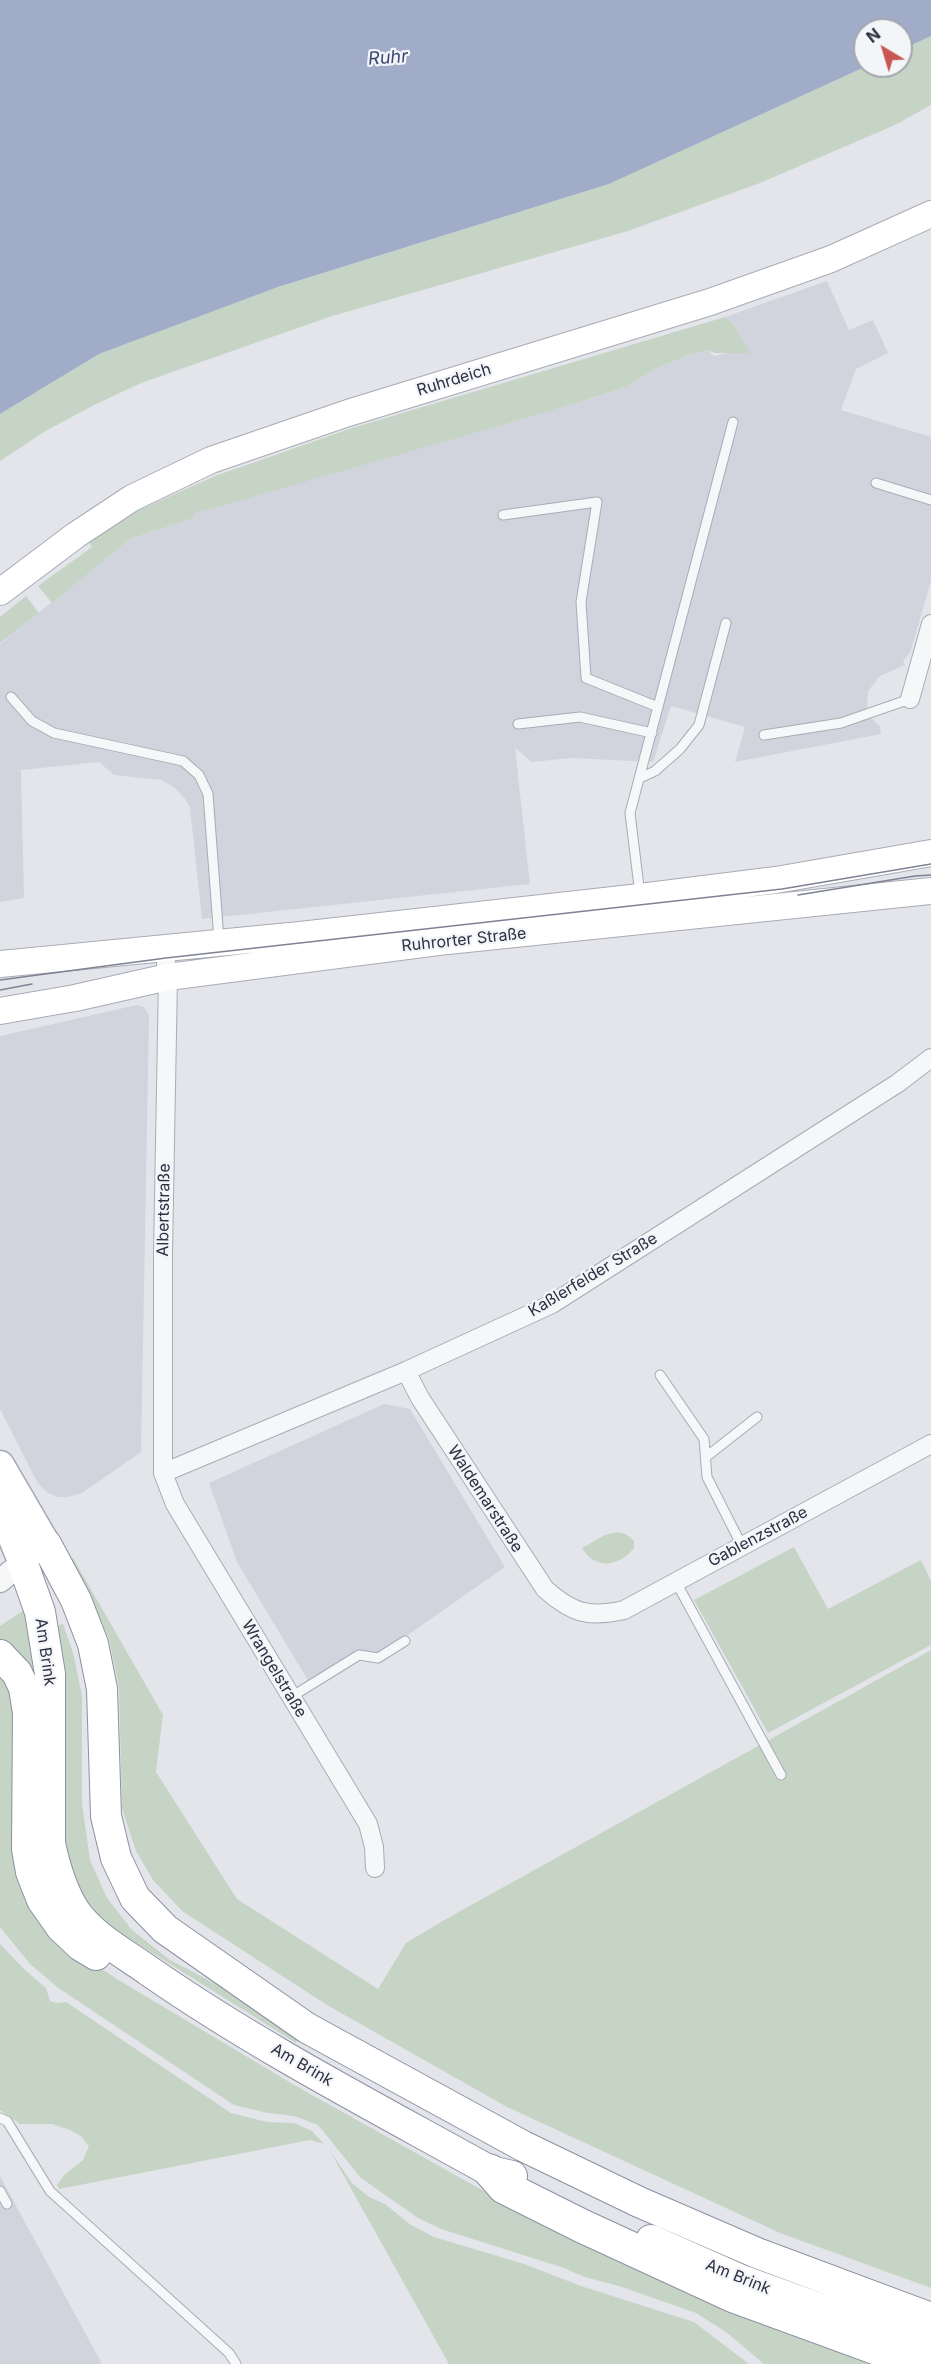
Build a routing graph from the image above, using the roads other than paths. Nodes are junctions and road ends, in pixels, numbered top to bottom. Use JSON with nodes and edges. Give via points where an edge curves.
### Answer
{"nodes":[{"id":1,"x":931,"y":214,"type":"edge"},
{"id":2,"x":733,"y":423,"type":"dead end"},
{"id":3,"x":876,"y":483,"type":"dead end"},
{"id":4,"x":931,"y":500,"type":"edge"},
{"id":5,"x":503,"y":515,"type":"dead end"},
{"id":6,"x":0,"y":592,"type":"edge"},
{"id":7,"x":726,"y":624,"type":"dead end"},
{"id":8,"x":931,"y":624,"type":"edge"},
{"id":9,"x":11,"y":697,"type":"dead end"},
{"id":10,"x":909,"y":699,"type":"joint"},
{"id":11,"x":658,"y":707,"type":"junction"},
{"id":12,"x":518,"y":724,"type":"dead end"},
{"id":13,"x":652,"y":733,"type":"junction"},
{"id":14,"x":764,"y":735,"type":"dead end"},
{"id":15,"x":640,"y":778,"type":"junction"},
{"id":16,"x":931,"y":853,"type":"edge"},
{"id":17,"x":931,"y":891,"type":"edge"},
{"id":18,"x":642,"y":909,"type":"junction"},
{"id":19,"x":219,"y":943,"type":"junction"},
{"id":20,"x":164,"y":948,"type":"junction"},
{"id":21,"x":0,"y":964,"type":"edge"},
{"id":22,"x":168,"y":977,"type":"junction"},
{"id":23,"x":0,"y":1011,"type":"edge"},
{"id":24,"x":931,"y":1058,"type":"edge"},
{"id":25,"x":406,"y":1371,"type":"junction"},
{"id":26,"x":660,"y":1375,"type":"dead end"},
{"id":27,"x":757,"y":1417,"type":"dead end"},
{"id":28,"x":931,"y":1444,"type":"edge"},
{"id":29,"x":706,"y":1457,"type":"junction"},
{"id":30,"x":0,"y":1465,"type":"edge"},
{"id":31,"x":163,"y":1473,"type":"junction"},
{"id":32,"x":0,"y":1507,"type":"edge"},
{"id":33,"x":46,"y":1544,"type":"junction"},
{"id":34,"x":742,"y":1546,"type":"junction"},
{"id":35,"x":22,"y":1561,"type":"junction"},
{"id":36,"x":0,"y":1581,"type":"edge"},
{"id":37,"x":676,"y":1582,"type":"junction"},
{"id":38,"x":580,"y":1613,"type":"joint"},
{"id":39,"x":405,"y":1641,"type":"dead end"},
{"id":40,"x":0,"y":1655,"type":"edge"},
{"id":41,"x":291,"y":1697,"type":"junction"},
{"id":42,"x":781,"y":1775,"type":"dead end"},
{"id":43,"x":375,"y":1868,"type":"dead end"},
{"id":44,"x":185,"y":1996,"type":"junction"},
{"id":45,"x":0,"y":2118,"type":"edge"},
{"id":46,"x":490,"y":2171,"type":"junction"},
{"id":47,"x":0,"y":2191,"type":"edge"},
{"id":48,"x":6,"y":2204,"type":"dead end"},
{"id":49,"x":931,"y":2318,"type":"edge"},
{"id":50,"x":931,"y":2349,"type":"edge"},
{"id":51,"x":236,"y":2364,"type":"edge"},
{"id":52,"x":920,"y":2364,"type":"edge"}],
"edges":[{"from":1,"to":6,"type":"main road","name":"Ruhrdeich","via":[[831,259],[710,302],[348,412],[211,460],[132,498]]},
{"from":2,"to":11,"type":"lane"},
{"from":3,"to":4,"type":"lane"},
{"from":5,"to":11,"type":"lane","via":[[597,502],[581,602],[586,678]]},
{"from":7,"to":15,"type":"lane","via":[[699,725],[681,749]]},
{"from":8,"to":10,"type":"street"},
{"from":9,"to":19,"type":"lane","via":[[32,721],[54,733],[183,761],[199,775],[208,794]]},
{"from":10,"to":14,"type":"lane","via":[[841,723]]},
{"from":11,"to":13,"type":"lane"},
{"from":12,"to":13,"type":"lane","via":[[580,717]]},
{"from":13,"to":15,"type":"lane"},
{"from":15,"to":18,"type":"lane","via":[[630,813]]},
{"from":16,"to":18,"type":"main road","name":"Ruhrorter Straße"},
{"from":17,"to":18,"type":"main road","name":"Ruhrorter Straße"},
{"from":18,"to":19,"type":"main road","name":"Ruhrorter Straße"},
{"from":18,"to":22,"type":"main road","name":"Ruhrorter Straße","via":[[438,942]]},
{"from":19,"to":20,"type":"main road","name":"Ruhrorter Straße"},
{"from":20,"to":21,"type":"main road","name":"Ruhrorter Straße"},
{"from":20,"to":22,"type":"street","name":"Albertstraße"},
{"from":22,"to":23,"type":"main road","name":"Ruhrorter Straße"},
{"from":22,"to":31,"type":"street","name":"Albertstraße"},
{"from":24,"to":25,"type":"street","name":"Kaßlerfelder Straße","via":[[898,1083],[552,1304]]},
{"from":25,"to":31,"type":"street","name":"Kaßlerfelder Straße"},
{"from":25,"to":38,"type":"street","name":"Waldemarstraße","via":[[545,1589]]},
{"from":26,"to":29,"type":"lane","via":[[704,1439]]},
{"from":27,"to":29,"type":"lane"},
{"from":28,"to":34,"type":"street","name":"Gablenzstraße"},
{"from":29,"to":34,"type":"lane","via":[[707,1477]]},
{"from":30,"to":33,"type":"main road","name":"Am Brink"},
{"from":31,"to":41,"type":"street","name":"Wrangelstraße","via":[[175,1504]]},
{"from":32,"to":35,"type":"main road","name":"Am Brink"},
{"from":33,"to":35,"type":"street"},
{"from":33,"to":49,"type":"highway","name":"Am Brink","via":[[76,1600],[93,1644],[102,1689],[106,1816],[116,1858],[135,1898],[165,1929],[307,2028],[523,2146],[757,2253]]},
{"from":34,"to":37,"type":"street","name":"Gablenzstraße"},
{"from":35,"to":36,"type":"street"},
{"from":35,"to":44,"type":"highway","name":"Am Brink","via":[[40,1611],[50,1674],[49,1821],[56,1867],[75,1911],[93,1932]]},
{"from":37,"to":38,"type":"street","name":"Gablenzstraße","via":[[624,1610]]},
{"from":37,"to":42,"type":"lane"},
{"from":39,"to":41,"type":"lane","via":[[378,1658],[359,1655]]},
{"from":40,"to":44,"type":"highway","via":[[17,1673],[24,1688],[28,1713],[27,1849],[42,1900],[81,1946],[119,1969]]},
{"from":41,"to":43,"type":"street","name":"Wrangelstraße","via":[[368,1824]]},
{"from":44,"to":46,"type":"highway","name":"Am Brink"},
{"from":45,"to":51,"type":"lane","via":[[7,2121],[50,2191],[229,2353]]},
{"from":46,"to":50,"type":"highway","name":"Am Brink","via":[[512,2176],[739,2279]]},
{"from":46,"to":52,"type":"highway","via":[[504,2187],[734,2296]]},
{"from":47,"to":48,"type":"lane"}]}
